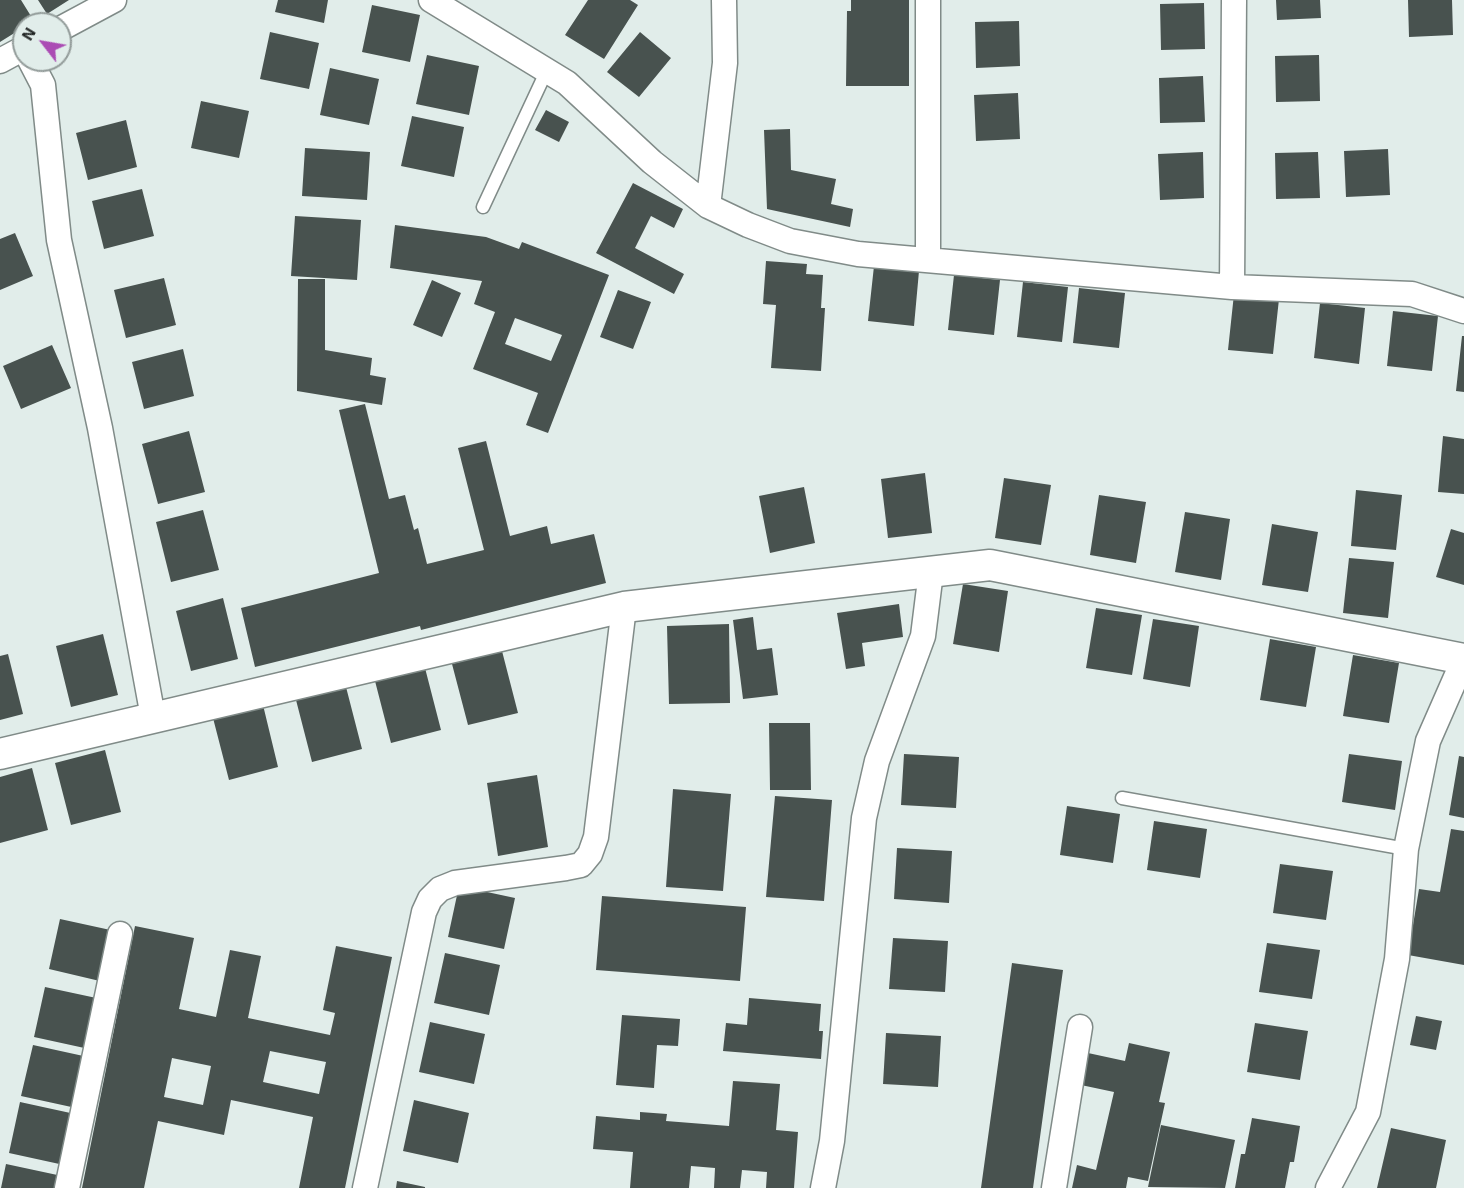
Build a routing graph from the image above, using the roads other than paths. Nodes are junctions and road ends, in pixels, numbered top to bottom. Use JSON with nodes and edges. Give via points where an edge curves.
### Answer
{"nodes":[{"id":1,"x":114,"y":0,"type":"edge"},
{"id":2,"x":431,"y":0,"type":"edge"},
{"id":3,"x":724,"y":0,"type":"edge"},
{"id":4,"x":928,"y":0,"type":"edge"},
{"id":5,"x":1234,"y":0,"type":"edge"},
{"id":6,"x":72,"y":23,"type":"edge"},
{"id":7,"x":547,"y":70,"type":"junction"},
{"id":8,"x":36,"y":72,"type":"edge"},
{"id":9,"x":708,"y":206,"type":"junction"},
{"id":10,"x":483,"y":207,"type":"dead end"},
{"id":11,"x":928,"y":258,"type":"junction"},
{"id":12,"x":1232,"y":287,"type":"junction"},
{"id":13,"x":1464,"y":311,"type":"edge"},
{"id":14,"x":931,"y":572,"type":"junction"},
{"id":15,"x":624,"y":607,"type":"junction"},
{"id":16,"x":1464,"y":659,"type":"edge"},
{"id":17,"x":153,"y":717,"type":"junction"},
{"id":18,"x":0,"y":754,"type":"edge"},
{"id":19,"x":1122,"y":798,"type":"dead end"},
{"id":20,"x":1406,"y":849,"type":"junction"},
{"id":21,"x":120,"y":934,"type":"dead end"},
{"id":22,"x":1080,"y":1027,"type":"dead end"},
{"id":23,"x":66,"y":1188,"type":"edge"},
{"id":24,"x":365,"y":1188,"type":"edge"},
{"id":25,"x":823,"y":1188,"type":"edge"},
{"id":26,"x":1054,"y":1188,"type":"edge"},
{"id":27,"x":1328,"y":1188,"type":"edge"}],
"edges":[{"from":1,"to":6,"type":"street"},
{"from":2,"to":7,"type":"street"},
{"from":3,"to":9,"type":"street","via":[[725,63]]},
{"from":4,"to":11,"type":"street"},
{"from":5,"to":12,"type":"street"},
{"from":7,"to":9,"type":"street"},
{"from":7,"to":10,"type":"lane"},
{"from":8,"to":17,"type":"street","via":[[43,85],[60,240],[100,428]]},
{"from":9,"to":11,"type":"street","via":[[790,240],[858,254]]},
{"from":11,"to":12,"type":"street"},
{"from":12,"to":13,"type":"street","via":[[1412,294]]},
{"from":14,"to":15,"type":"street"},
{"from":14,"to":16,"type":"street","via":[[990,566]]},
{"from":14,"to":25,"type":"street","via":[[923,636],[877,761],[864,818],[832,1142]]},
{"from":15,"to":17,"type":"street"},
{"from":15,"to":24,"type":"street","via":[[596,837],[590,854],[581,865],[455,883],[440,889],[430,899],[424,912]]},
{"from":16,"to":20,"type":"street","via":[[1428,741]]},
{"from":17,"to":18,"type":"street"},
{"from":19,"to":20,"type":"lane"},
{"from":20,"to":27,"type":"street","via":[[1396,959],[1368,1112]]},
{"from":21,"to":23,"type":"street"},
{"from":22,"to":26,"type":"street"}]}
